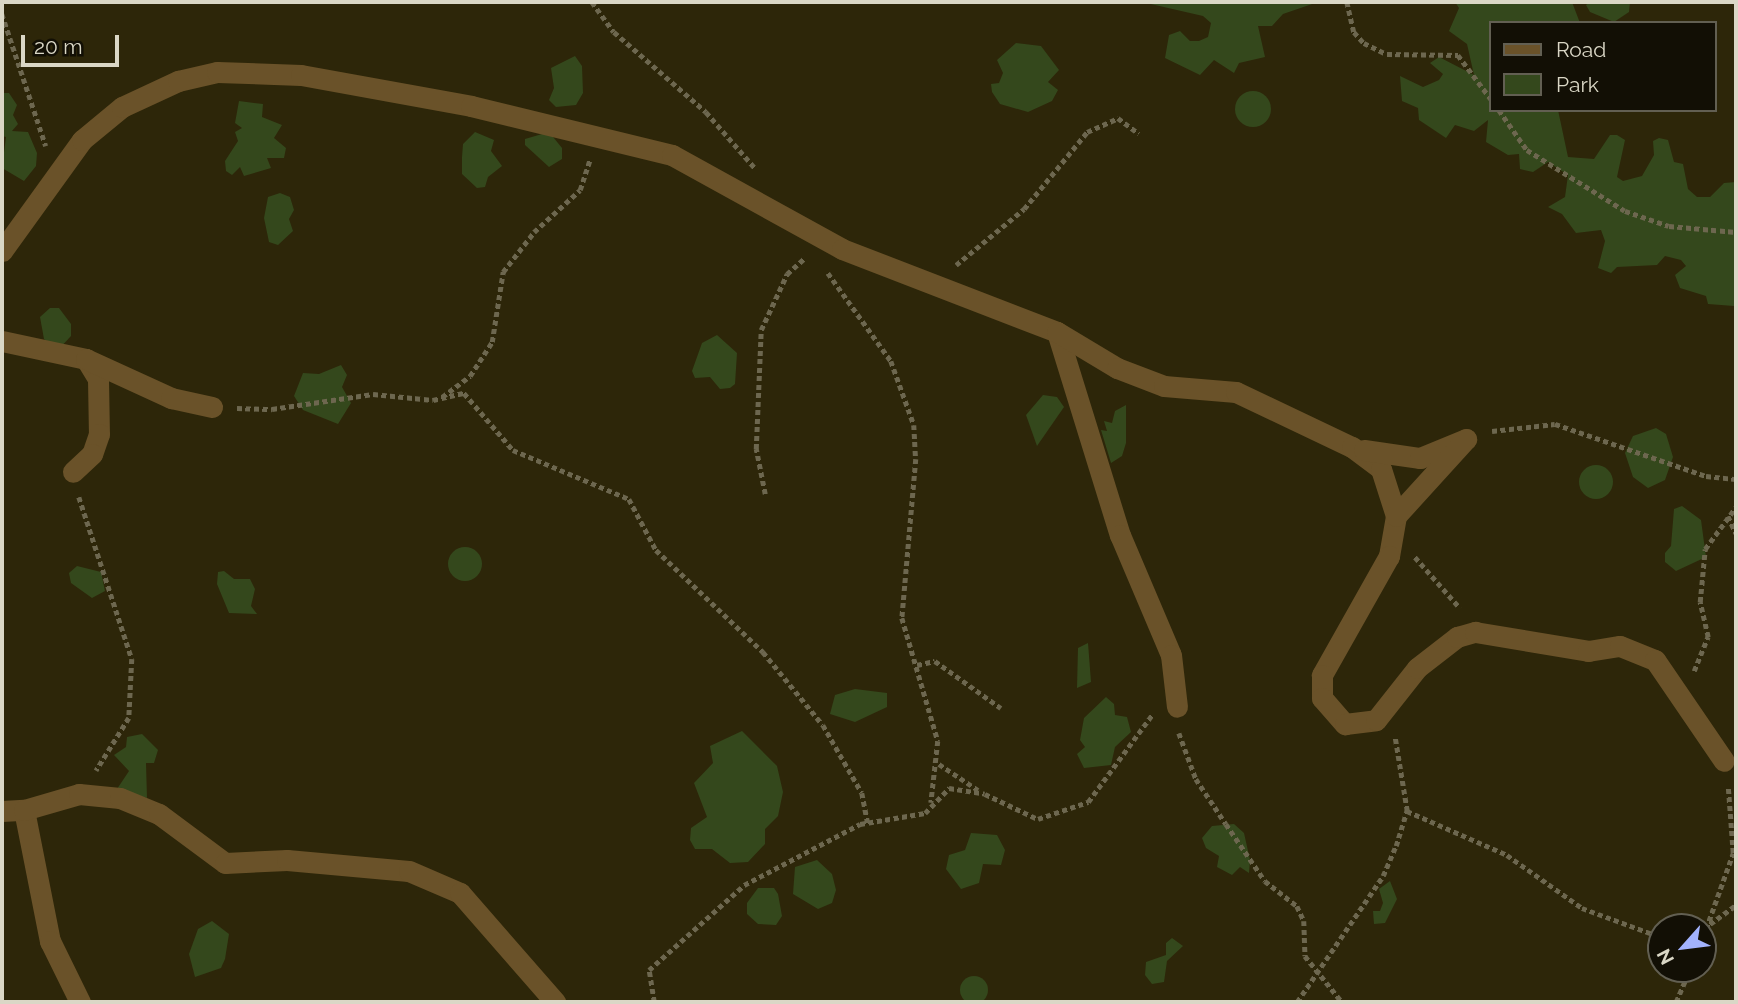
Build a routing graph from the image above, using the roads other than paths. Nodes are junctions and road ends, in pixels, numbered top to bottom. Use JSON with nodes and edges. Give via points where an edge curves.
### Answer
{"nodes":[{"id":1,"x":2,"y":251,"type":"edge"},
{"id":2,"x":1057,"y":332,"type":"junction"},
{"id":3,"x":2,"y":341,"type":"edge"},
{"id":4,"x":86,"y":359,"type":"junction"},
{"id":5,"x":212,"y":407,"type":"road end"},
{"id":6,"x":1352,"y":447,"type":"junction"},
{"id":7,"x":73,"y":472,"type":"road end"},
{"id":8,"x":1396,"y":516,"type":"junction"},
{"id":9,"x":1177,"y":708,"type":"road end"},
{"id":10,"x":1724,"y":761,"type":"road end"},
{"id":11,"x":24,"y":810,"type":"junction"},
{"id":12,"x":2,"y":811,"type":"edge"},
{"id":13,"x":80,"y":1002,"type":"edge"},
{"id":14,"x":555,"y":1002,"type":"edge"}],
"edges":[{"from":1,"to":2,"type":"street","via":[[82,140],[122,107],[178,81],[217,72],[302,75],[471,106],[673,155],[820,246],[923,278]]},
{"from":2,"to":6,"type":"street","via":[[1117,368],[1164,386],[1236,392]]},
{"from":2,"to":9,"type":"street","via":[[1120,535],[1171,655]]},
{"from":3,"to":4,"type":"street"},
{"from":4,"to":5,"type":"street","via":[[171,398]]},
{"from":4,"to":7,"type":"street","via":[[98,379],[99,434],[92,454]]},
{"from":6,"to":8,"type":"street","via":[[1381,469]]},
{"from":6,"to":8,"type":"street","via":[[1396,459],[1420,458],[1466,439]]},
{"from":8,"to":10,"type":"street","via":[[1389,556],[1331,657],[1322,686],[1330,713],[1345,724],[1376,720],[1417,668],[1457,637],[1475,632],[1588,652],[1639,650],[1655,660]]},
{"from":11,"to":12,"type":"street"},
{"from":11,"to":13,"type":"street","via":[[50,941]]},
{"from":11,"to":14,"type":"street","via":[[79,794],[120,798],[159,814],[225,863],[286,860],[409,872],[460,893]]}]}
